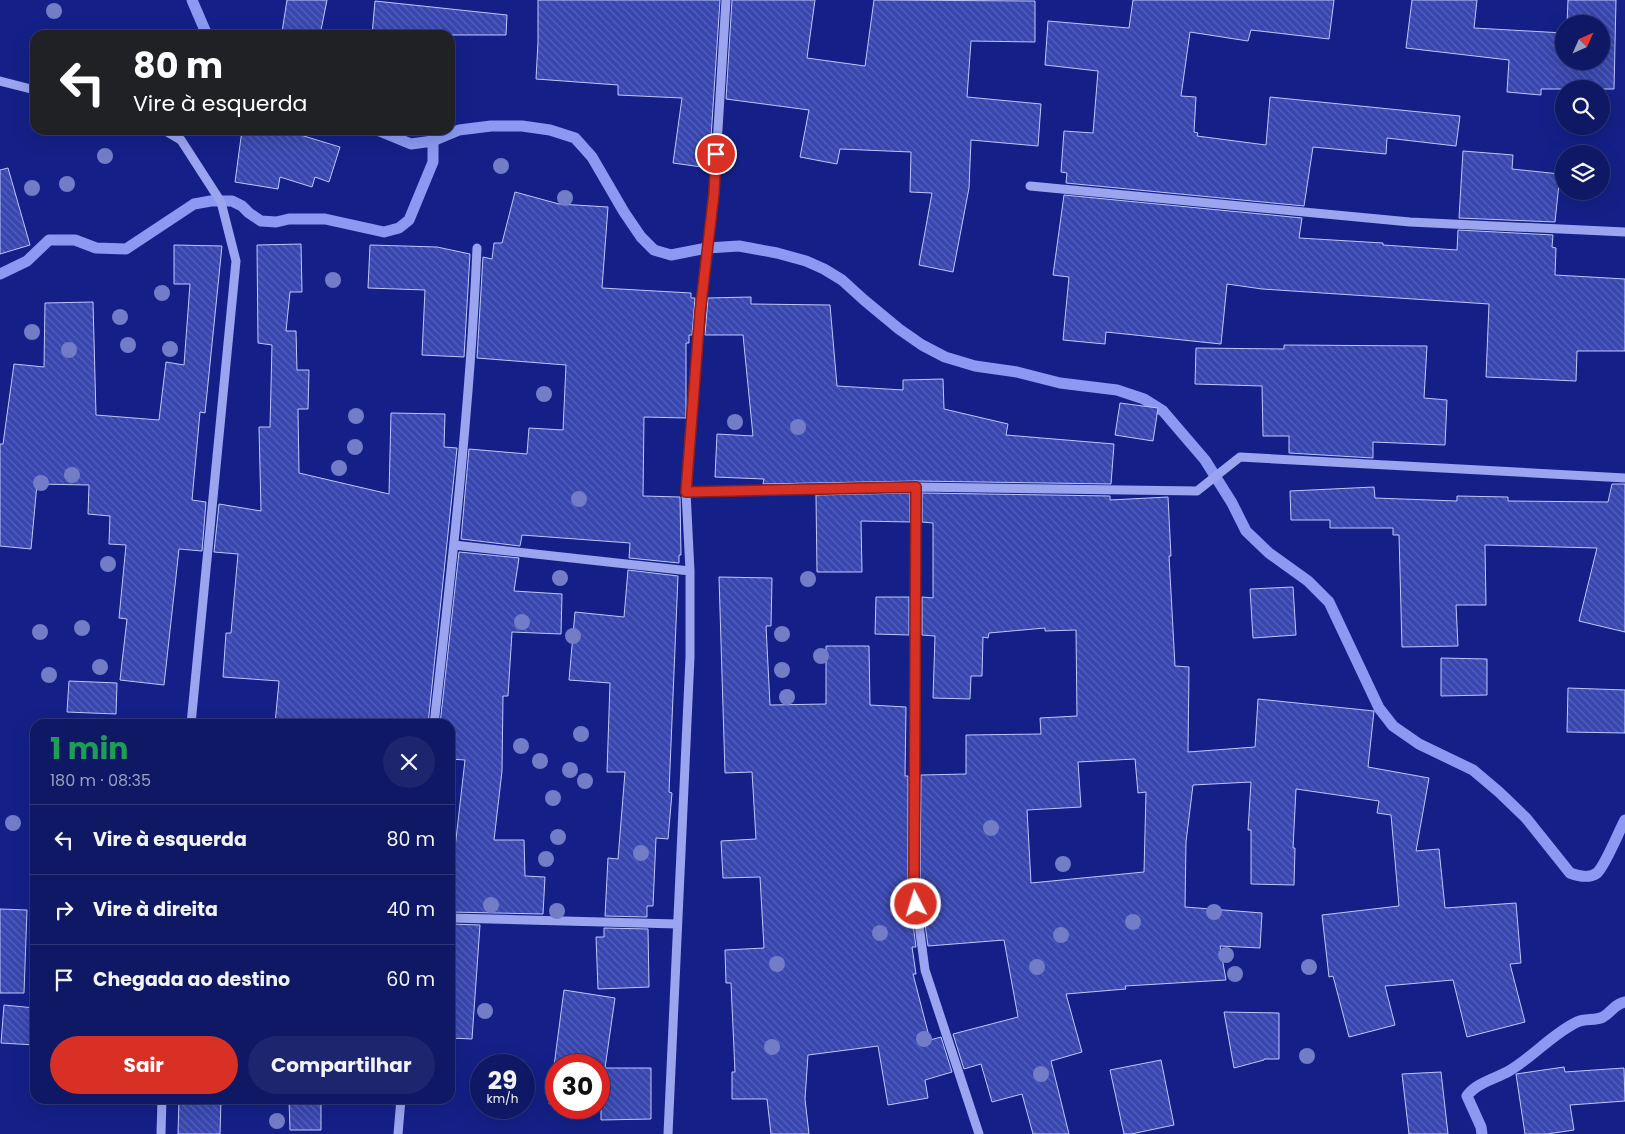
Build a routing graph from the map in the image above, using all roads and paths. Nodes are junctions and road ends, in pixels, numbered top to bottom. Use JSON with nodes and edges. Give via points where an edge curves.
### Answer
{"nodes":[{"id":1,"x":726,"y":0,"type":"edge"},
{"id":2,"x":0,"y":81,"type":"edge"},
{"id":3,"x":30,"y":89,"type":"edge"},
{"id":4,"x":172,"y":135,"type":"edge"},
{"id":5,"x":1030,"y":186,"type":"dead end"},
{"id":6,"x":1625,"y":232,"type":"edge"},
{"id":7,"x":477,"y":248,"type":"dead end"},
{"id":8,"x":1625,"y":478,"type":"edge"},
{"id":9,"x":916,"y":487,"type":"junction"},
{"id":10,"x":686,"y":492,"type":"junction"},
{"id":11,"x":454,"y":545,"type":"junction"},
{"id":12,"x":690,"y":571,"type":"junction"},
{"id":13,"x":192,"y":719,"type":"edge"},
{"id":14,"x":435,"y":719,"type":"edge"},
{"id":15,"x":455,"y":918,"type":"edge"},
{"id":16,"x":677,"y":924,"type":"junction"},
{"id":17,"x":162,"y":1104,"type":"edge"},
{"id":18,"x":401,"y":1104,"type":"edge"},
{"id":19,"x":161,"y":1134,"type":"edge"},
{"id":20,"x":398,"y":1134,"type":"edge"},
{"id":21,"x":668,"y":1134,"type":"edge"},
{"id":22,"x":979,"y":1134,"type":"edge"}],
"edges":[{"from":1,"to":10,"type":"street","via":[[714,193],[700,313]]},
{"from":2,"to":3,"type":"street"},
{"from":4,"to":13,"type":"street","via":[[180,140],[221,202],[236,261]]},
{"from":5,"to":6,"type":"street","via":[[1410,222]]},
{"from":7,"to":11,"type":"street"},
{"from":8,"to":9,"type":"street","via":[[1240,457],[1197,491]]},
{"from":9,"to":10,"type":"street"},
{"from":9,"to":22,"type":"street","via":[[914,887],[925,970]]},
{"from":10,"to":12,"type":"street"},
{"from":11,"to":12,"type":"street"},
{"from":11,"to":14,"type":"street"},
{"from":12,"to":16,"type":"street","via":[[690,657]]},
{"from":15,"to":16,"type":"street"},
{"from":16,"to":21,"type":"street"},
{"from":17,"to":19,"type":"street"},
{"from":18,"to":20,"type":"street"}]}
